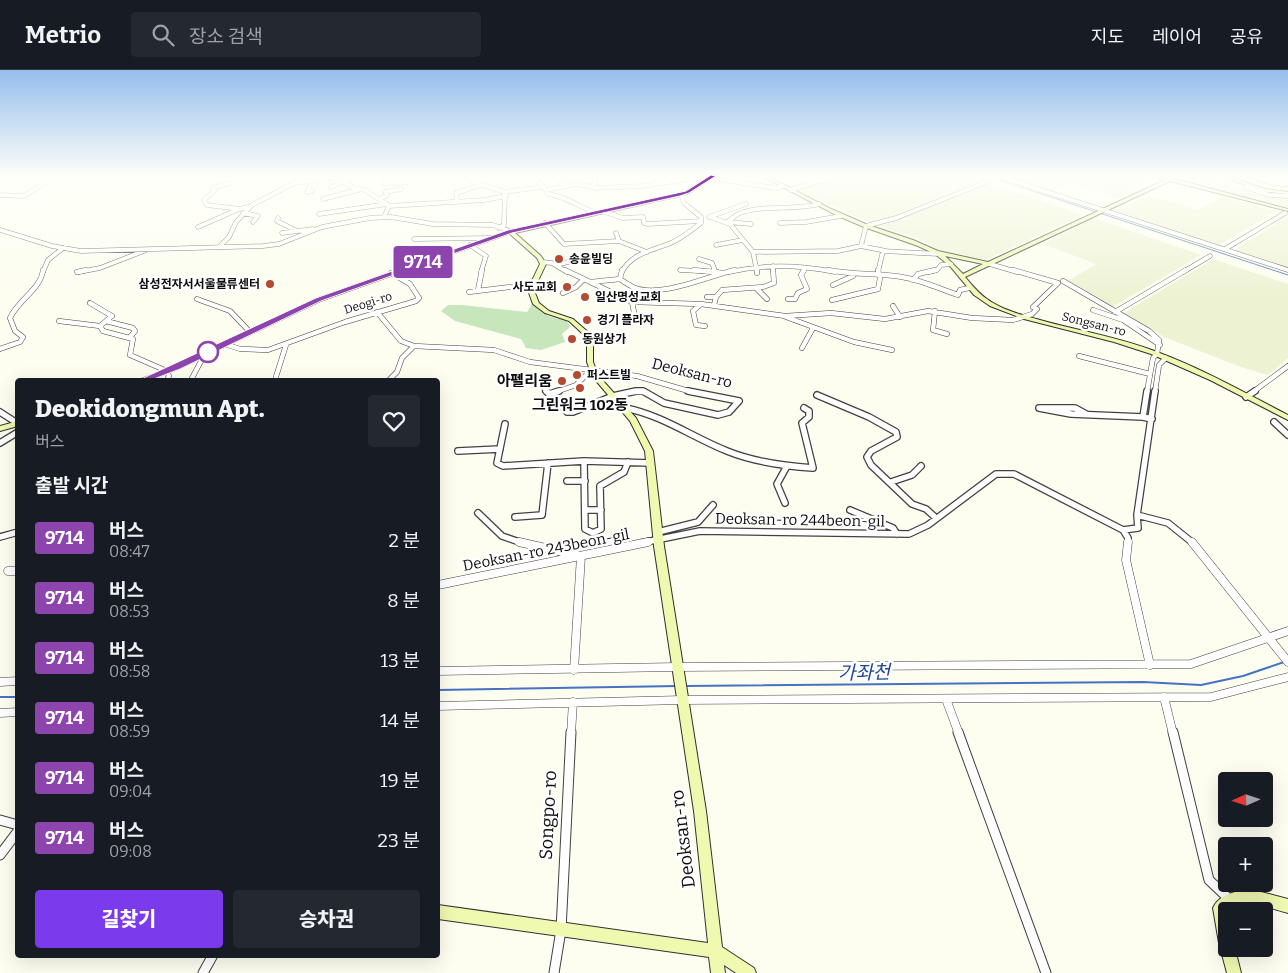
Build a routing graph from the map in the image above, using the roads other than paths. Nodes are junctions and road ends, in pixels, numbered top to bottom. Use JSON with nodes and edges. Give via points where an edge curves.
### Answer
{"nodes":[{"id":1,"x":219,"y":218,"type":"edge"},
{"id":2,"x":239,"y":218,"type":"edge"},
{"id":3,"x":256,"y":218,"type":"edge"},
{"id":4,"x":278,"y":218,"type":"dead end"},
{"id":5,"x":384,"y":218,"type":"edge"},
{"id":6,"x":385,"y":218,"type":"edge"},
{"id":7,"x":504,"y":218,"type":"edge"},
{"id":8,"x":569,"y":218,"type":"edge"},
{"id":9,"x":643,"y":218,"type":"edge"},
{"id":10,"x":705,"y":218,"type":"edge"},
{"id":11,"x":714,"y":218,"type":"edge"},
{"id":12,"x":732,"y":218,"type":"edge"},
{"id":13,"x":829,"y":218,"type":"edge"},
{"id":14,"x":846,"y":218,"type":"edge"},
{"id":15,"x":895,"y":218,"type":"edge"},
{"id":16,"x":1085,"y":218,"type":"edge"},
{"id":17,"x":1128,"y":218,"type":"edge"},
{"id":18,"x":1277,"y":218,"type":"edge"},
{"id":19,"x":701,"y":219,"type":"junction"},
{"id":20,"x":253,"y":222,"type":"dead end"},
{"id":21,"x":727,"y":222,"type":"junction"},
{"id":22,"x":545,"y":223,"type":"junction"},
{"id":23,"x":780,"y":223,"type":"dead end"},
{"id":24,"x":750,"y":224,"type":"dead end"},
{"id":25,"x":866,"y":226,"type":"junction"},
{"id":26,"x":198,"y":227,"type":"dead end"},
{"id":27,"x":322,"y":227,"type":"junction"},
{"id":28,"x":499,"y":228,"type":"junction"},
{"id":29,"x":0,"y":230,"type":"edge"},
{"id":30,"x":297,"y":231,"type":"junction"},
{"id":31,"x":510,"y":231,"type":"junction"},
{"id":32,"x":282,"y":233,"type":"dead end"},
{"id":33,"x":616,"y":233,"type":"dead end"},
{"id":34,"x":492,"y":238,"type":"junction"},
{"id":35,"x":414,"y":239,"type":"dead end"},
{"id":36,"x":743,"y":240,"type":"junction"},
{"id":37,"x":619,"y":241,"type":"junction"},
{"id":38,"x":470,"y":245,"type":"junction"},
{"id":39,"x":716,"y":245,"type":"dead end"},
{"id":40,"x":861,"y":246,"type":"junction"},
{"id":41,"x":219,"y":247,"type":"junction"},
{"id":42,"x":63,"y":248,"type":"junction"},
{"id":43,"x":153,"y":248,"type":"junction"},
{"id":44,"x":1225,"y":249,"type":"junction"},
{"id":45,"x":886,"y":251,"type":"junction"},
{"id":46,"x":648,"y":252,"type":"junction"},
{"id":47,"x":753,"y":252,"type":"junction"},
{"id":48,"x":937,"y":253,"type":"junction"},
{"id":49,"x":1210,"y":256,"type":"dead end"},
{"id":50,"x":580,"y":259,"type":"dead end"},
{"id":51,"x":699,"y":259,"type":"dead end"},
{"id":52,"x":542,"y":262,"type":"junction"},
{"id":53,"x":951,"y":264,"type":"junction"},
{"id":54,"x":990,"y":264,"type":"junction"},
{"id":55,"x":556,"y":265,"type":"junction"},
{"id":56,"x":756,"y":266,"type":"junction"},
{"id":57,"x":773,"y":266,"type":"junction"},
{"id":58,"x":806,"y":268,"type":"junction"},
{"id":59,"x":680,"y":270,"type":"dead end"},
{"id":60,"x":715,"y":270,"type":"junction"},
{"id":61,"x":1288,"y":270,"type":"edge"},
{"id":62,"x":77,"y":272,"type":"dead end"},
{"id":63,"x":391,"y":273,"type":"junction"},
{"id":64,"x":722,"y":273,"type":"junction"},
{"id":65,"x":758,"y":273,"type":"dead end"},
{"id":66,"x":879,"y":274,"type":"junction"},
{"id":67,"x":854,"y":275,"type":"junction"},
{"id":68,"x":961,"y":277,"type":"junction"},
{"id":69,"x":620,"y":279,"type":"junction"},
{"id":70,"x":583,"y":280,"type":"junction"},
{"id":71,"x":913,"y":280,"type":"junction"},
{"id":72,"x":1063,"y":281,"type":"dead end"},
{"id":73,"x":590,"y":282,"type":"junction"},
{"id":74,"x":534,"y":284,"type":"junction"},
{"id":75,"x":833,"y":285,"type":"dead end"},
{"id":76,"x":756,"y":288,"type":"junction"},
{"id":77,"x":969,"y":288,"type":"junction"},
{"id":78,"x":478,"y":290,"type":"junction"},
{"id":79,"x":469,"y":292,"type":"dead end"},
{"id":80,"x":563,"y":293,"type":"dead end"},
{"id":81,"x":707,"y":297,"type":"dead end"},
{"id":82,"x":716,"y":297,"type":"junction"},
{"id":83,"x":197,"y":299,"type":"dead end"},
{"id":84,"x":766,"y":299,"type":"dead end"},
{"id":85,"x":788,"y":299,"type":"dead end"},
{"id":86,"x":832,"y":300,"type":"dead end"},
{"id":87,"x":632,"y":302,"type":"junction"},
{"id":88,"x":90,"y":303,"type":"dead end"},
{"id":89,"x":701,"y":304,"type":"junction"},
{"id":90,"x":714,"y":305,"type":"junction"},
{"id":91,"x":893,"y":306,"type":"dead end"},
{"id":92,"x":1093,"y":310,"type":"dead end"},
{"id":93,"x":377,"y":312,"type":"junction"},
{"id":94,"x":634,"y":312,"type":"dead end"},
{"id":95,"x":934,"y":312,"type":"junction"},
{"id":96,"x":1115,"y":312,"type":"junction"},
{"id":97,"x":785,"y":316,"type":"junction"},
{"id":98,"x":900,"y":317,"type":"junction"},
{"id":99,"x":1024,"y":317,"type":"junction"},
{"id":100,"x":59,"y":321,"type":"dead end"},
{"id":101,"x":106,"y":321,"type":"junction"},
{"id":102,"x":100,"y":326,"type":"junction"},
{"id":103,"x":705,"y":326,"type":"dead end"},
{"id":104,"x":813,"y":328,"type":"junction"},
{"id":105,"x":250,"y":332,"type":"junction"},
{"id":106,"x":947,"y":334,"type":"dead end"},
{"id":107,"x":130,"y":337,"type":"junction"},
{"id":108,"x":225,"y":344,"type":"junction"},
{"id":109,"x":286,"y":345,"type":"junction"},
{"id":110,"x":1160,"y":345,"type":"junction"},
{"id":111,"x":414,"y":346,"type":"junction"},
{"id":112,"x":802,"y":348,"type":"dead end"},
{"id":113,"x":0,"y":349,"type":"edge"},
{"id":114,"x":892,"y":350,"type":"dead end"},
{"id":115,"x":1157,"y":354,"type":"junction"},
{"id":116,"x":200,"y":356,"type":"junction"},
{"id":117,"x":1079,"y":356,"type":"dead end"},
{"id":118,"x":1166,"y":358,"type":"junction"},
{"id":119,"x":1288,"y":366,"type":"edge"},
{"id":120,"x":592,"y":370,"type":"junction"},
{"id":121,"x":167,"y":371,"type":"junction"},
{"id":122,"x":1150,"y":374,"type":"junction"},
{"id":123,"x":148,"y":378,"type":"edge"},
{"id":124,"x":168,"y":378,"type":"edge"},
{"id":125,"x":192,"y":378,"type":"edge"},
{"id":126,"x":276,"y":378,"type":"edge"},
{"id":127,"x":392,"y":378,"type":"edge"},
{"id":128,"x":541,"y":385,"type":"dead end"},
{"id":129,"x":549,"y":394,"type":"junction"},
{"id":130,"x":817,"y":395,"type":"dead end"},
{"id":131,"x":613,"y":396,"type":"junction"},
{"id":132,"x":1246,"y":397,"type":"junction"},
{"id":133,"x":625,"y":408,"type":"junction"},
{"id":134,"x":804,"y":408,"type":"dead end"},
{"id":135,"x":0,"y":412,"type":"edge"},
{"id":136,"x":1086,"y":414,"type":"junction"},
{"id":137,"x":1143,"y":417,"type":"junction"},
{"id":138,"x":1288,"y":418,"type":"edge"},
{"id":139,"x":1152,"y":419,"type":"junction"},
{"id":140,"x":15,"y":421,"type":"edge"},
{"id":141,"x":1274,"y":422,"type":"dead end"},
{"id":142,"x":15,"y":424,"type":"edge"},
{"id":143,"x":505,"y":424,"type":"dead end"},
{"id":144,"x":0,"y":429,"type":"edge"},
{"id":145,"x":15,"y":434,"type":"edge"},
{"id":146,"x":1288,"y":435,"type":"edge"},
{"id":147,"x":0,"y":443,"type":"edge"},
{"id":148,"x":500,"y":450,"type":"junction"},
{"id":149,"x":458,"y":451,"type":"dead end"},
{"id":150,"x":584,"y":461,"type":"junction"},
{"id":151,"x":628,"y":462,"type":"junction"},
{"id":152,"x":651,"y":463,"type":"junction"},
{"id":153,"x":548,"y":464,"type":"junction"},
{"id":154,"x":786,"y":466,"type":"junction"},
{"id":155,"x":921,"y":466,"type":"dead end"},
{"id":156,"x":567,"y":481,"type":"dead end"},
{"id":157,"x":585,"y":481,"type":"junction"},
{"id":158,"x":891,"y":482,"type":"junction"},
{"id":159,"x":786,"y":503,"type":"dead end"},
{"id":160,"x":713,"y":505,"type":"dead end"},
{"id":161,"x":585,"y":510,"type":"junction"},
{"id":162,"x":601,"y":510,"type":"junction"},
{"id":163,"x":850,"y":510,"type":"dead end"},
{"id":164,"x":478,"y":513,"type":"dead end"},
{"id":165,"x":1137,"y":515,"type":"junction"},
{"id":166,"x":515,"y":517,"type":"dead end"},
{"id":167,"x":936,"y":518,"type":"junction"},
{"id":168,"x":1123,"y":530,"type":"junction"},
{"id":169,"x":15,"y":533,"type":"edge"},
{"id":170,"x":897,"y":534,"type":"junction"},
{"id":171,"x":0,"y":536,"type":"edge"},
{"id":172,"x":658,"y":536,"type":"junction"},
{"id":173,"x":581,"y":556,"type":"junction"},
{"id":174,"x":8,"y":571,"type":"dead end"},
{"id":175,"x":15,"y":571,"type":"edge"},
{"id":176,"x":440,"y":585,"type":"edge"},
{"id":177,"x":1288,"y":631,"type":"edge"},
{"id":178,"x":1270,"y":639,"type":"junction"},
{"id":179,"x":1288,"y":662,"type":"edge"},
{"id":180,"x":1150,"y":665,"type":"junction"},
{"id":181,"x":574,"y":670,"type":"junction"},
{"id":182,"x":677,"y":670,"type":"junction"},
{"id":183,"x":440,"y":671,"type":"edge"},
{"id":184,"x":1288,"y":677,"type":"edge"},
{"id":185,"x":15,"y":681,"type":"edge"},
{"id":186,"x":0,"y":682,"type":"edge"},
{"id":187,"x":1164,"y":697,"type":"junction"},
{"id":188,"x":682,"y":698,"type":"junction"},
{"id":189,"x":946,"y":699,"type":"junction"},
{"id":190,"x":573,"y":702,"type":"junction"},
{"id":191,"x":440,"y":706,"type":"edge"},
{"id":192,"x":0,"y":712,"type":"edge"},
{"id":193,"x":15,"y":712,"type":"edge"},
{"id":194,"x":0,"y":820,"type":"edge"},
{"id":195,"x":15,"y":824,"type":"edge"},
{"id":196,"x":15,"y":835,"type":"edge"},
{"id":197,"x":0,"y":855,"type":"edge"},
{"id":198,"x":1229,"y":899,"type":"junction"},
{"id":199,"x":1226,"y":902,"type":"edge"},
{"id":200,"x":1288,"y":906,"type":"edge"},
{"id":201,"x":440,"y":912,"type":"edge"},
{"id":202,"x":561,"y":930,"type":"junction"},
{"id":203,"x":715,"y":951,"type":"junction"},
{"id":204,"x":1230,"y":957,"type":"edge"},
{"id":205,"x":211,"y":958,"type":"edge"},
{"id":206,"x":203,"y":973,"type":"edge"},
{"id":207,"x":554,"y":973,"type":"edge"},
{"id":208,"x":718,"y":973,"type":"edge"},
{"id":209,"x":749,"y":973,"type":"edge"},
{"id":210,"x":1046,"y":973,"type":"edge"},
{"id":211,"x":1234,"y":973,"type":"edge"}],
"edges":[{"from":1,"to":26,"type":"street"},
{"from":2,"to":41,"type":"street","via":[[233,234]]},
{"from":3,"to":20,"type":"street"},
{"from":4,"to":30,"type":"street"},
{"from":5,"to":27,"type":"street"},
{"from":6,"to":28,"type":"street"},
{"from":7,"to":28,"type":"street","via":[[504,225]]},
{"from":8,"to":22,"type":"street","name":"Deogi-ro"},
{"from":9,"to":19,"type":"street","via":[[648,224]]},
{"from":10,"to":19,"type":"street"},
{"from":11,"to":21,"type":"street"},
{"from":12,"to":21,"type":"street"},
{"from":13,"to":23,"type":"street"},
{"from":14,"to":25,"type":"street","name":"Songsan-ro"},
{"from":15,"to":25,"type":"street"},
{"from":16,"to":54,"type":"street"},
{"from":17,"to":44,"type":"street"},
{"from":18,"to":44,"type":"street"},
{"from":19,"to":46,"type":"street","via":[[679,239]]},
{"from":21,"to":24,"type":"street"},
{"from":21,"to":36,"type":"street"},
{"from":22,"to":31,"type":"street","name":"Deogi-ro"},
{"from":22,"to":37,"type":"street","via":[[564,244]]},
{"from":25,"to":40,"type":"street"},
{"from":25,"to":48,"type":"street","name":"Songsan-ro"},
{"from":27,"to":30,"type":"street"},
{"from":27,"to":41,"type":"street","via":[[279,244]]},
{"from":28,"to":31,"type":"street"},
{"from":29,"to":42,"type":"street"},
{"from":30,"to":32,"type":"street"},
{"from":31,"to":34,"type":"main road","name":"Deogi-ro"},
{"from":31,"to":52,"type":"street"},
{"from":33,"to":37,"type":"street"},
{"from":34,"to":35,"type":"street","name":"Deogi-ro"},
{"from":34,"to":38,"type":"main road","name":"Deogi-ro"},
{"from":36,"to":39,"type":"street"},
{"from":36,"to":47,"type":"street"},
{"from":37,"to":46,"type":"street"},
{"from":38,"to":63,"type":"main road","name":"Deogi-ro"},
{"from":38,"to":78,"type":"street","via":[[486,256],[486,264],[477,277]]},
{"from":40,"to":45,"type":"street"},
{"from":40,"to":47,"type":"street","via":[[838,252]]},
{"from":41,"to":43,"type":"street"},
{"from":42,"to":43,"type":"street","via":[[82,251]]},
{"from":42,"to":113,"type":"street","via":[[53,254],[44,268],[43,278],[13,311],[10,318],[15,331],[23,337],[20,342]]},
{"from":43,"to":62,"type":"street","via":[[100,268]]},
{"from":44,"to":61,"type":"street"},
{"from":45,"to":48,"type":"street"},
{"from":45,"to":66,"type":"street","via":[[883,251]]},
{"from":46,"to":69,"type":"street","via":[[634,257],[625,266]]},
{"from":47,"to":56,"type":"street"},
{"from":48,"to":53,"type":"street","name":"Songsan-ro"},
{"from":48,"to":54,"type":"street"},
{"from":49,"to":96,"type":"street"},
{"from":50,"to":55,"type":"street"},
{"from":51,"to":60,"type":"street","via":[[712,263]]},
{"from":52,"to":55,"type":"street"},
{"from":52,"to":74,"type":"street"},
{"from":53,"to":68,"type":"street","name":"Songsan-ro"},
{"from":53,"to":71,"type":"street","via":[[918,274]]},
{"from":54,"to":68,"type":"street"},
{"from":54,"to":99,"type":"street","via":[[1058,283],[1033,307],[1037,309]]},
{"from":55,"to":70,"type":"street"},
{"from":56,"to":57,"type":"street"},
{"from":56,"to":64,"type":"street"},
{"from":56,"to":65,"type":"street"},
{"from":57,"to":58,"type":"street"},
{"from":57,"to":76,"type":"street","via":[[774,283]]},
{"from":58,"to":67,"type":"street"},
{"from":58,"to":85,"type":"street","via":[[802,275],[807,289],[798,293],[795,299]]},
{"from":59,"to":60,"type":"street"},
{"from":60,"to":64,"type":"street"},
{"from":63,"to":93,"type":"street","name":"Deogi-ro","via":[[410,284],[419,298]]},
{"from":63,"to":105,"type":"main road","name":"Deogi-ro","via":[[318,300]]},
{"from":64,"to":69,"type":"street","via":[[650,291],[634,288]]},
{"from":66,"to":67,"type":"street"},
{"from":66,"to":71,"type":"street"},
{"from":66,"to":86,"type":"street","via":[[878,290]]},
{"from":67,"to":75,"type":"street"},
{"from":68,"to":77,"type":"street","name":"Songsan-ro"},
{"from":69,"to":73,"type":"street"},
{"from":70,"to":73,"type":"street"},
{"from":70,"to":80,"type":"street"},
{"from":71,"to":77,"type":"street","via":[[958,298],[960,290]]},
{"from":72,"to":96,"type":"street","name":"Songsan-ro"},
{"from":73,"to":87,"type":"street"},
{"from":74,"to":78,"type":"street"},
{"from":74,"to":120,"type":"street","via":[[532,293],[540,309],[571,320],[586,333]]},
{"from":76,"to":82,"type":"street","via":[[722,290]]},
{"from":76,"to":84,"type":"street"},
{"from":77,"to":99,"type":"street","name":"Songsan-ro","via":[[991,305]]},
{"from":78,"to":79,"type":"street"},
{"from":81,"to":82,"type":"street"},
{"from":82,"to":90,"type":"street"},
{"from":83,"to":105,"type":"street","via":[[230,311]]},
{"from":87,"to":89,"type":"street"},
{"from":87,"to":94,"type":"street"},
{"from":88,"to":101,"type":"street","via":[[112,316]]},
{"from":89,"to":90,"type":"street"},
{"from":89,"to":103,"type":"street","via":[[693,311],[694,321],[696,325]]},
{"from":90,"to":97,"type":"street"},
{"from":91,"to":98,"type":"street"},
{"from":92,"to":110,"type":"street","name":"Songsan-ro","via":[[1123,320]]},
{"from":93,"to":109,"type":"street","name":"Deogi-ro","via":[[333,325]]},
{"from":93,"to":111,"type":"street","via":[[401,341]]},
{"from":95,"to":98,"type":"street"},
{"from":95,"to":99,"type":"street","via":[[1006,320]]},
{"from":95,"to":106,"type":"street","via":[[933,330]]},
{"from":96,"to":110,"type":"street","name":"Songsan-ro","via":[[1149,330]]},
{"from":97,"to":98,"type":"street","via":[[831,313],[885,319]]},
{"from":97,"to":104,"type":"street"},
{"from":99,"to":115,"type":"street","name":"Songsan-ro"},
{"from":100,"to":102,"type":"street"},
{"from":101,"to":102,"type":"street"},
{"from":101,"to":107,"type":"street","via":[[133,328],[135,331]]},
{"from":102,"to":107,"type":"street","via":[[103,331]]},
{"from":104,"to":112,"type":"street"},
{"from":104,"to":114,"type":"street"},
{"from":105,"to":108,"type":"main road","name":"Deogi-ro"},
{"from":107,"to":121,"type":"street","via":[[133,343],[130,355]]},
{"from":108,"to":109,"type":"street","name":"Deogi-ro","via":[[252,352]]},
{"from":108,"to":116,"type":"main road","name":"Deogi-ro"},
{"from":109,"to":126,"type":"street"},
{"from":110,"to":115,"type":"street"},
{"from":111,"to":120,"type":"street","via":[[494,350],[530,362]]},
{"from":111,"to":127,"type":"street","via":[[402,358],[400,369]]},
{"from":115,"to":118,"type":"street","name":"Songsan-ro"},
{"from":115,"to":122,"type":"street"},
{"from":116,"to":121,"type":"main road","name":"Deogi-ro"},
{"from":116,"to":125,"type":"street","via":[[201,361]]},
{"from":117,"to":122,"type":"street"},
{"from":118,"to":132,"type":"street","name":"Songsan-ro"},
{"from":118,"to":139,"type":"street","via":[[1158,365]]},
{"from":119,"to":132,"type":"street"},
{"from":120,"to":129,"type":"street","via":[[576,386]]},
{"from":120,"to":131,"type":"street"},
{"from":120,"to":131,"type":"street","name":"Deoksan-ro","via":[[637,376],[739,402],[729,412],[718,415],[664,403],[644,392]]},
{"from":121,"to":123,"type":"main road","name":"Deogi-ro"},
{"from":121,"to":124,"type":"street"},
{"from":122,"to":137,"type":"street"},
{"from":128,"to":129,"type":"street"},
{"from":129,"to":131,"type":"street","via":[[567,412]]},
{"from":130,"to":158,"type":"street","via":[[896,432],[897,437],[871,451],[867,457],[882,477]]},
{"from":131,"to":133,"type":"street"},
{"from":132,"to":138,"type":"street","name":"Songsan-ro"},
{"from":133,"to":152,"type":"street","via":[[642,434]]},
{"from":133,"to":154,"type":"street","via":[[652,414],[726,450]]},
{"from":134,"to":154,"type":"street","via":[[809,411],[809,417],[802,423],[813,468]]},
{"from":135,"to":140,"type":"street"},
{"from":136,"to":136,"type":"street","via":[[1075,408],[1039,408],[1046,412]]},
{"from":136,"to":137,"type":"street"},
{"from":137,"to":139,"type":"street"},
{"from":139,"to":165,"type":"street"},
{"from":141,"to":146,"type":"street"},
{"from":142,"to":144,"type":"street"},
{"from":143,"to":148,"type":"street"},
{"from":145,"to":147,"type":"street"},
{"from":148,"to":149,"type":"street"},
{"from":148,"to":153,"type":"street","via":[[497,463],[503,466]]},
{"from":150,"to":151,"type":"street"},
{"from":150,"to":153,"type":"street"},
{"from":150,"to":157,"type":"street"},
{"from":151,"to":152,"type":"street"},
{"from":151,"to":162,"type":"street","via":[[624,472],[600,486]]},
{"from":152,"to":172,"type":"street"},
{"from":153,"to":166,"type":"street","via":[[542,515]]},
{"from":154,"to":159,"type":"street","via":[[776,482],[776,488]]},
{"from":155,"to":158,"type":"street","via":[[901,480]]},
{"from":156,"to":157,"type":"street"},
{"from":157,"to":161,"type":"street"},
{"from":158,"to":167,"type":"street","via":[[912,504],[926,509]]},
{"from":160,"to":172,"type":"street","via":[[698,522]]},
{"from":161,"to":162,"type":"street"},
{"from":161,"to":162,"type":"street","via":[[585,529],[596,533],[601,529]]},
{"from":163,"to":170,"type":"street","via":[[892,528]]},
{"from":164,"to":173,"type":"street","via":[[502,536]]},
{"from":165,"to":168,"type":"street","via":[[1138,528]]},
{"from":165,"to":178,"type":"street","via":[[1168,523],[1190,538]]},
{"from":167,"to":168,"type":"street","name":"Deoksan-ro 244beon-gil","via":[[996,474],[1004,473],[1014,474]]},
{"from":167,"to":170,"type":"street","name":"Deoksan-ro 244beon-gil","via":[[919,531]]},
{"from":168,"to":180,"type":"street","via":[[1128,538],[1126,560]]},
{"from":169,"to":171,"type":"street"},
{"from":170,"to":172,"type":"street","name":"Deoksan-ro 244beon-gil","via":[[700,531]]},
{"from":172,"to":173,"type":"street","name":"Deoksan-ro 243beon-gil"},
{"from":172,"to":182,"type":"street"},
{"from":173,"to":176,"type":"street","name":"Deoksan-ro 243beon-gil"},
{"from":173,"to":181,"type":"street"},
{"from":174,"to":175,"type":"street"},
{"from":177,"to":178,"type":"street"},
{"from":178,"to":179,"type":"street"},
{"from":178,"to":180,"type":"street","via":[[1191,664]]},
{"from":180,"to":182,"type":"street"},
{"from":181,"to":182,"type":"street"},
{"from":181,"to":183,"type":"street"},
{"from":182,"to":188,"type":"street","name":"Deoksan-ro"},
{"from":184,"to":187,"type":"street","via":[[1212,697]]},
{"from":185,"to":186,"type":"street"},
{"from":187,"to":189,"type":"street"},
{"from":187,"to":198,"type":"street","via":[[1209,880]]},
{"from":188,"to":189,"type":"street"},
{"from":188,"to":190,"type":"street"},
{"from":188,"to":203,"type":"street","name":"Deoksan-ro","via":[[700,811]]},
{"from":189,"to":210,"type":"street"},
{"from":190,"to":191,"type":"street"},
{"from":190,"to":202,"type":"street","name":"Songpo-ro"},
{"from":192,"to":193,"type":"street"},
{"from":194,"to":195,"type":"street"},
{"from":196,"to":197,"type":"street"},
{"from":198,"to":199,"type":"street"},
{"from":198,"to":200,"type":"street","via":[[1240,896]]},
{"from":201,"to":202,"type":"street"},
{"from":202,"to":203,"type":"street"},
{"from":202,"to":207,"type":"street","name":"Songpo-ro"},
{"from":203,"to":208,"type":"street","name":"Deoksan-ro"},
{"from":203,"to":209,"type":"street"},
{"from":204,"to":211,"type":"street"},
{"from":205,"to":206,"type":"street"}]}
